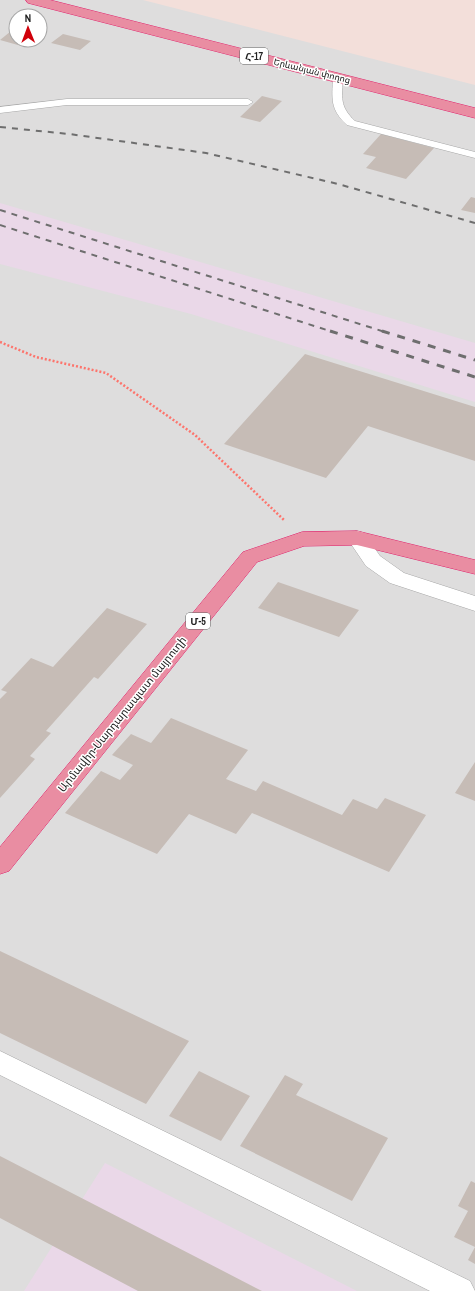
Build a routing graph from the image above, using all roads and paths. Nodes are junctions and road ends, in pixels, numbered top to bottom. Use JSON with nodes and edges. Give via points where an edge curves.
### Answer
{"nodes":[{"id":1,"x":33,"y":0,"type":"edge"},
{"id":2,"x":338,"y":77,"type":"junction"},
{"id":3,"x":248,"y":102,"type":"dead end"},
{"id":4,"x":0,"y":110,"type":"edge"},
{"id":5,"x":475,"y":113,"type":"edge"},
{"id":6,"x":475,"y":155,"type":"edge"},
{"id":7,"x":0,"y":342,"type":"edge"},
{"id":8,"x":357,"y":538,"type":"junction"},
{"id":9,"x":302,"y":539,"type":"junction"},
{"id":10,"x":475,"y":567,"type":"edge"},
{"id":11,"x":475,"y":604,"type":"edge"},
{"id":12,"x":0,"y":864,"type":"edge"},
{"id":13,"x":0,"y":1062,"type":"edge"},
{"id":14,"x":460,"y":1291,"type":"edge"}],
"edges":[{"from":1,"to":2,"type":"highway","name":"Երևանյան փողոց","number":"Հ-17"},
{"from":2,"to":5,"type":"highway","name":"Երևանյան փողոց","number":"Հ-17"},
{"from":2,"to":6,"type":"lane","via":[[336,104],[341,115],[351,123]]},
{"from":3,"to":4,"type":"lane","via":[[67,102]]},
{"from":7,"to":9,"type":"path","via":[[36,357],[106,373],[195,435],[273,508]]},
{"from":8,"to":9,"type":"highway","name":"Արմավիր-Սարդարապատ մայրուղի","number":"Մ-5"},
{"from":8,"to":10,"type":"highway","name":"Արմավիր-Սարդարապատ մայրուղի","number":"Մ-5"},
{"from":8,"to":11,"type":"street","via":[[373,561],[397,578]]},
{"from":9,"to":12,"type":"highway","name":"Արմավիր-Սարդարապատ մայրուղի","number":"Մ-5","via":[[250,557]]},
{"from":13,"to":14,"type":"street"}]}
